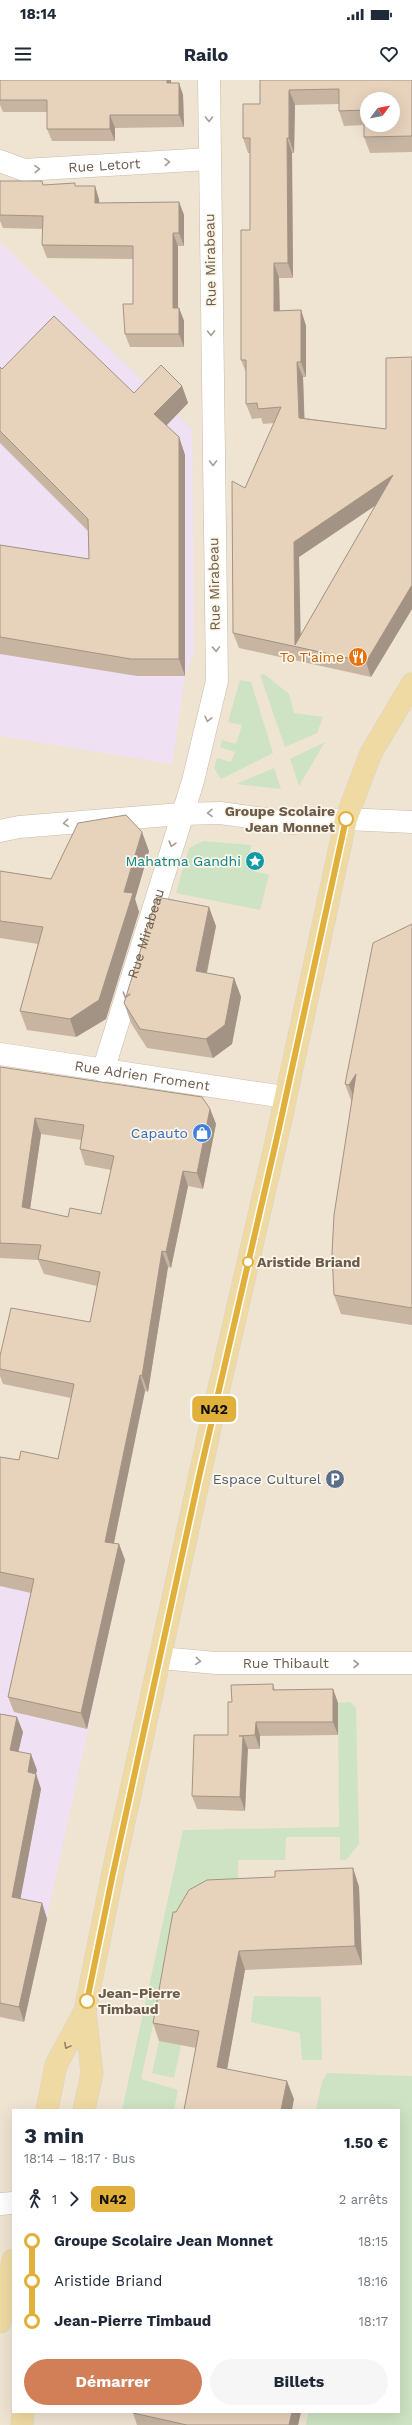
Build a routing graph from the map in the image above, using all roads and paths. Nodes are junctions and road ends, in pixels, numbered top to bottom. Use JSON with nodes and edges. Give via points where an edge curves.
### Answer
{"nodes":[{"id":1,"x":209,"y":80,"type":"edge"},
{"id":2,"x":209,"y":159,"type":"junction"},
{"id":3,"x":0,"y":161,"type":"edge"},
{"id":4,"x":412,"y":684,"type":"edge"},
{"id":5,"x":181,"y":814,"type":"junction"},
{"id":6,"x":346,"y":819,"type":"junction"},
{"id":7,"x":412,"y":822,"type":"edge"},
{"id":8,"x":0,"y":831,"type":"edge"},
{"id":9,"x":0,"y":1054,"type":"edge"},
{"id":10,"x":103,"y":1071,"type":"junction"},
{"id":11,"x":284,"y":1098,"type":"junction"},
{"id":12,"x":160,"y":1658,"type":"junction"},
{"id":13,"x":412,"y":1663,"type":"edge"},
{"id":14,"x":85,"y":2011,"type":"junction"},
{"id":15,"x":47,"y":2109,"type":"edge"},
{"id":16,"x":84,"y":2109,"type":"edge"},
{"id":17,"x":12,"y":2203,"type":"edge"},
{"id":18,"x":0,"y":2204,"type":"edge"},
{"id":19,"x":12,"y":2265,"type":"edge"},
{"id":20,"x":0,"y":2322,"type":"edge"},
{"id":21,"x":23,"y":2413,"type":"edge"},
{"id":22,"x":22,"y":2425,"type":"edge"}],
"edges":[{"from":1,"to":2,"type":"street","name":"Rue Mirabeau","one_way":true},
{"from":3,"to":2,"type":"street","name":"Rue Letort","one_way":true,"via":[[24,170]]},
{"from":2,"to":5,"type":"street","name":"Rue Mirabeau","one_way":true,"via":[[217,681],[193,781]]},
{"from":4,"to":6,"type":"main road","via":[[371,752]]},
{"from":6,"to":5,"type":"street","one_way":true,"via":[[293,823],[220,813]]},
{"from":5,"to":8,"type":"street","one_way":true,"via":[[18,827]]},
{"from":5,"to":10,"type":"street","name":"Rue Mirabeau","one_way":true},
{"from":6,"to":7,"type":"street"},
{"from":6,"to":11,"type":"main road"},
{"from":9,"to":10,"type":"street","name":"Rue Adrien Froment"},
{"from":10,"to":11,"type":"street","name":"Rue Adrien Froment"},
{"from":11,"to":12,"type":"main road"},
{"from":12,"to":13,"type":"street","name":"Rue Thibault","one_way":true,"via":[[216,1663]]},
{"from":12,"to":14,"type":"main road"},
{"from":14,"to":15,"type":"main road","one_way":true,"via":[[56,2065]]},
{"from":14,"to":16,"type":"main road","via":[[92,2074]]},
{"from":17,"to":18,"type":"street"},
{"from":19,"to":20,"type":"main road"},
{"from":21,"to":22,"type":"main road"}]}
